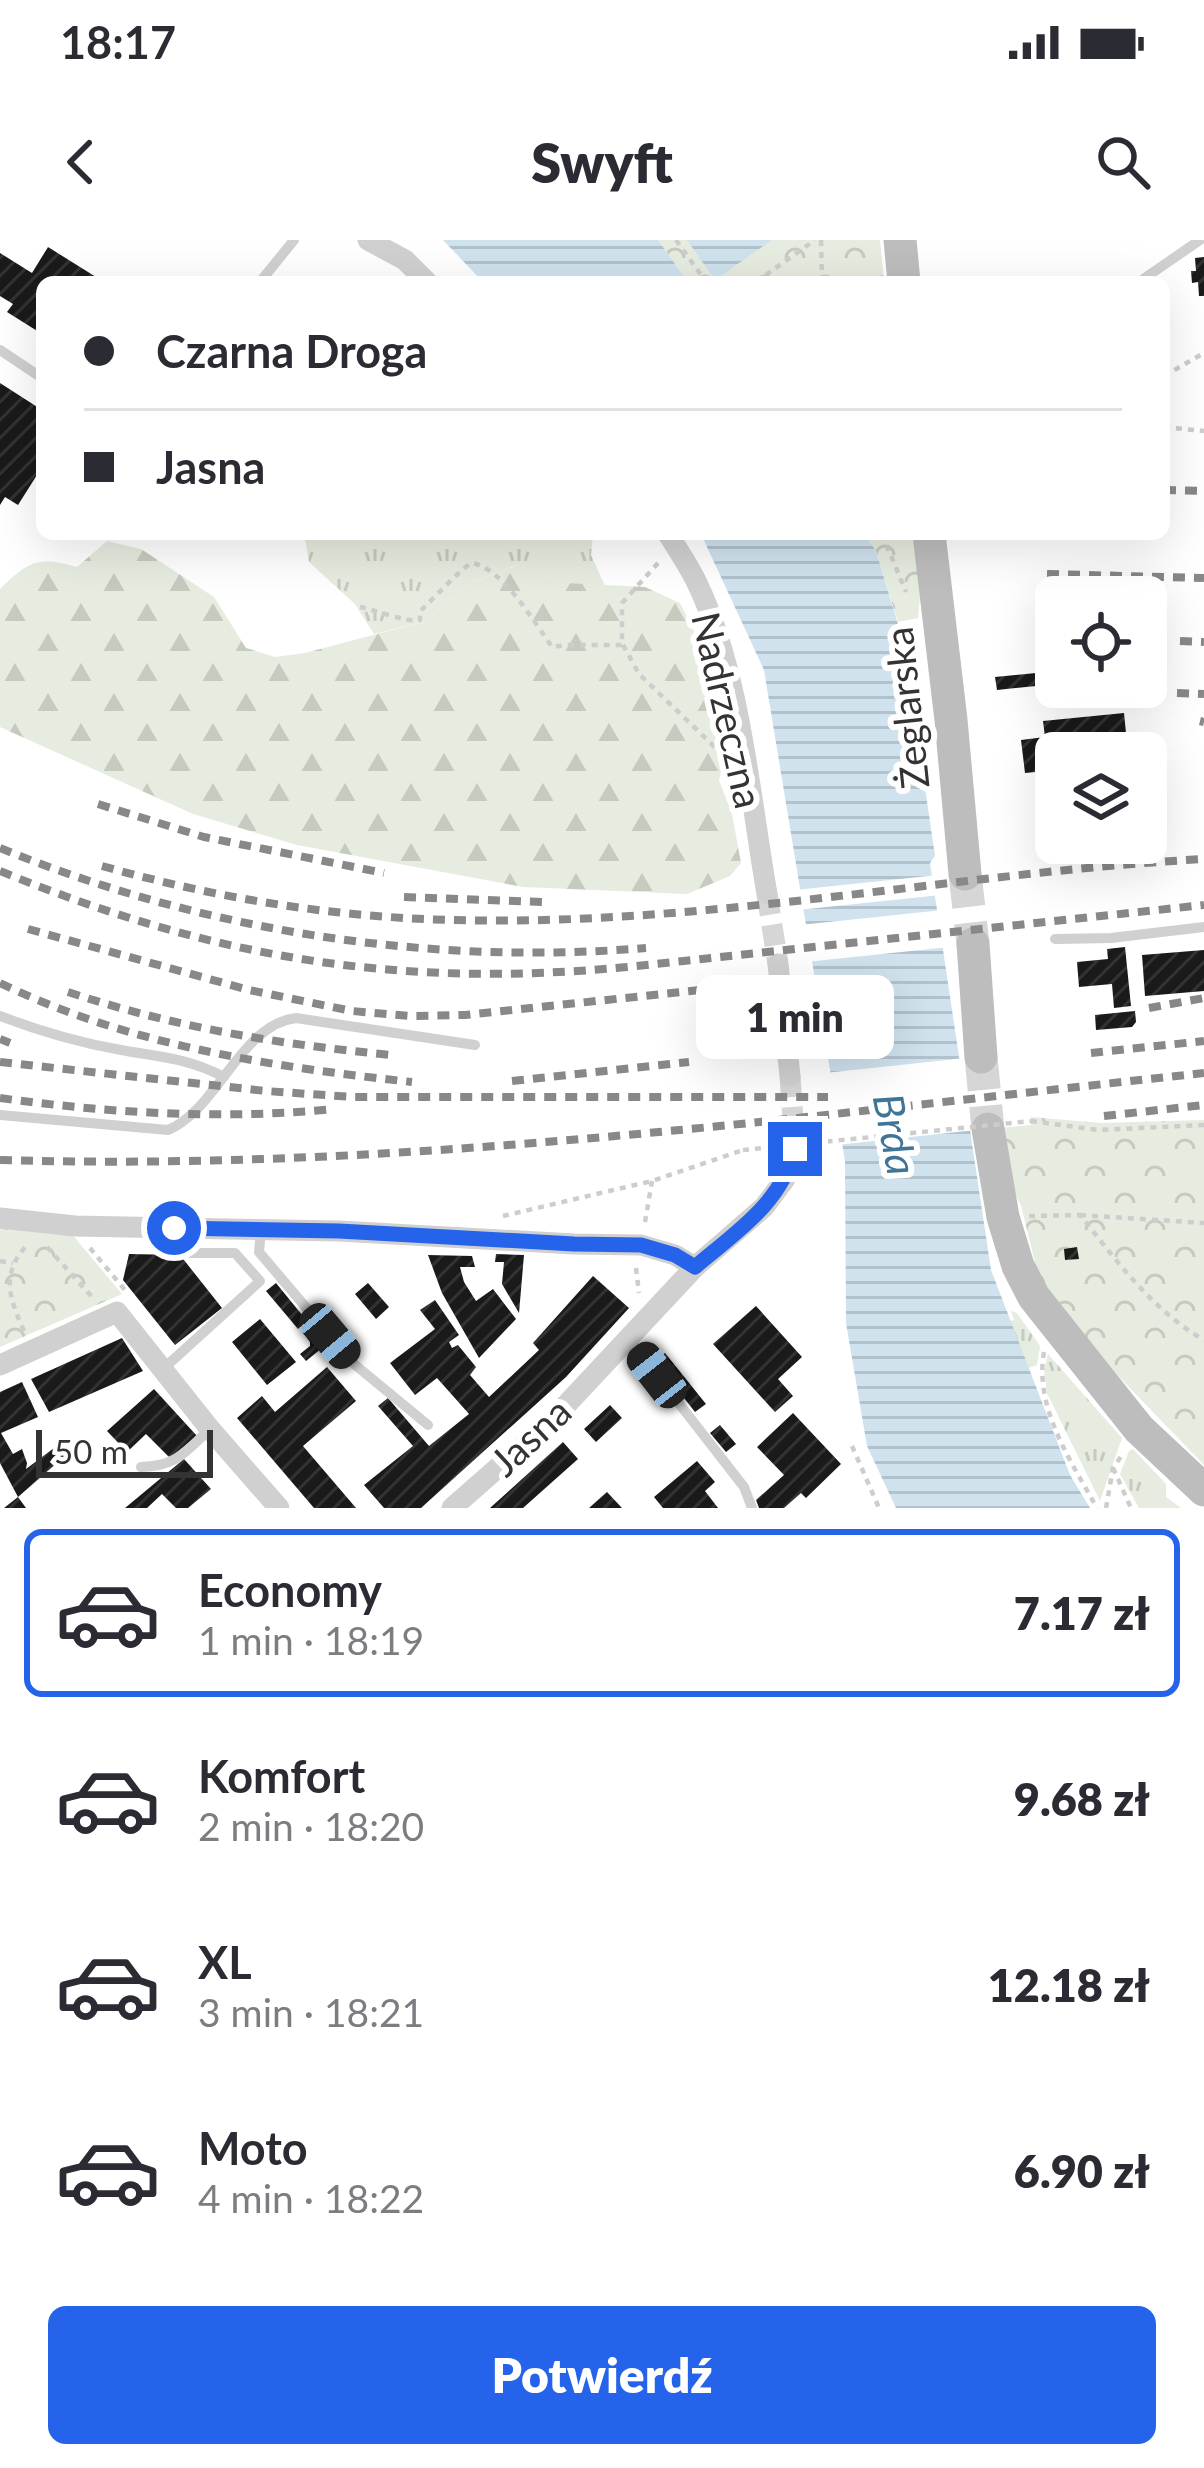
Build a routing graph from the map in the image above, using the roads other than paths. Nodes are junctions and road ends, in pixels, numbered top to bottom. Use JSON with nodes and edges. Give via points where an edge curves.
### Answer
{"nodes":[{"id":1,"x":294,"y":240,"type":"edge"},
{"id":2,"x":368,"y":240,"type":"edge"},
{"id":3,"x":900,"y":240,"type":"edge"},
{"id":4,"x":1200,"y":240,"type":"edge"},
{"id":5,"x":265,"y":276,"type":"edge"},
{"id":6,"x":421,"y":276,"type":"edge"},
{"id":7,"x":903,"y":276,"type":"edge"},
{"id":8,"x":1148,"y":276,"type":"edge"},
{"id":9,"x":0,"y":350,"type":"edge"},
{"id":10,"x":36,"y":374,"type":"edge"},
{"id":11,"x":672,"y":540,"type":"edge"},
{"id":12,"x":930,"y":540,"type":"edge"},
{"id":13,"x":965,"y":874,"type":"tunnel mouth"},
{"id":14,"x":767,"y":894,"type":"tunnel mouth"},
{"id":15,"x":1204,"y":927,"type":"edge"},
{"id":16,"x":1054,"y":939,"type":"dead end"},
{"id":17,"x":973,"y":944,"type":"tunnel mouth"},
{"id":18,"x":778,"y":964,"type":"tunnel mouth"},
{"id":19,"x":0,"y":1016,"type":"edge"},
{"id":20,"x":476,"y":1045,"type":"dead end"},
{"id":21,"x":981,"y":1057,"type":"tunnel mouth"},
{"id":22,"x":790,"y":1076,"type":"tunnel mouth"},
{"id":23,"x":224,"y":1077,"type":"junction"},
{"id":24,"x":0,"y":1115,"type":"edge"},
{"id":25,"x":988,"y":1129,"type":"tunnel mouth"},
{"id":26,"x":795,"y":1149,"type":"tunnel mouth"},
{"id":27,"x":0,"y":1218,"type":"edge"},
{"id":28,"x":260,"y":1230,"type":"junction"},
{"id":29,"x":184,"y":1253,"type":"dead end"},
{"id":30,"x":695,"y":1267,"type":"junction"},
{"id":31,"x":628,"y":1338,"type":"junction"},
{"id":32,"x":0,"y":1365,"type":"edge"},
{"id":33,"x":163,"y":1369,"type":"junction"},
{"id":34,"x":428,"y":1425,"type":"dead end"},
{"id":35,"x":210,"y":1429,"type":"junction"},
{"id":36,"x":141,"y":1466,"type":"dead end"},
{"id":37,"x":1204,"y":1490,"type":"edge"},
{"id":38,"x":279,"y":1508,"type":"edge"},
{"id":39,"x":452,"y":1508,"type":"edge"},
{"id":40,"x":752,"y":1508,"type":"edge"}],
"edges":[{"from":1,"to":5,"type":"lane"},
{"from":2,"to":6,"type":"street"},
{"from":3,"to":7,"type":"street"},
{"from":4,"to":8,"type":"lane"},
{"from":9,"to":10,"type":"lane"},
{"from":11,"to":14,"type":"street","name":"Nadrzeczna","via":[[717,635]]},
{"from":12,"to":13,"type":"street","name":"Żeglarska"},
{"from":15,"to":16,"type":"lane"},
{"from":17,"to":21,"type":"street"},
{"from":18,"to":22,"type":"street"},
{"from":19,"to":23,"type":"lane"},
{"from":20,"to":23,"type":"lane","via":[[280,1020]]},
{"from":23,"to":24,"type":"lane","via":[[168,1130]]},
{"from":25,"to":37,"type":"street","via":[[1003,1217],[1034,1297],[1138,1429]]},
{"from":26,"to":30,"type":"street","name":"Jasna","via":[[773,1197]]},
{"from":27,"to":28,"type":"street"},
{"from":28,"to":30,"type":"street","via":[[641,1245]]},
{"from":28,"to":34,"type":"lane","via":[[259,1252],[354,1364]]},
{"from":29,"to":33,"type":"lane","via":[[235,1253],[260,1281]]},
{"from":30,"to":31,"type":"street","name":"Jasna"},
{"from":31,"to":39,"type":"street","name":"Jasna","via":[[552,1420]]},
{"from":31,"to":40,"type":"lane","via":[[744,1486]]},
{"from":32,"to":33,"type":"street","via":[[117,1312]]},
{"from":33,"to":35,"type":"street"},
{"from":35,"to":36,"type":"lane","via":[[173,1462]]},
{"from":35,"to":38,"type":"street"}]}
